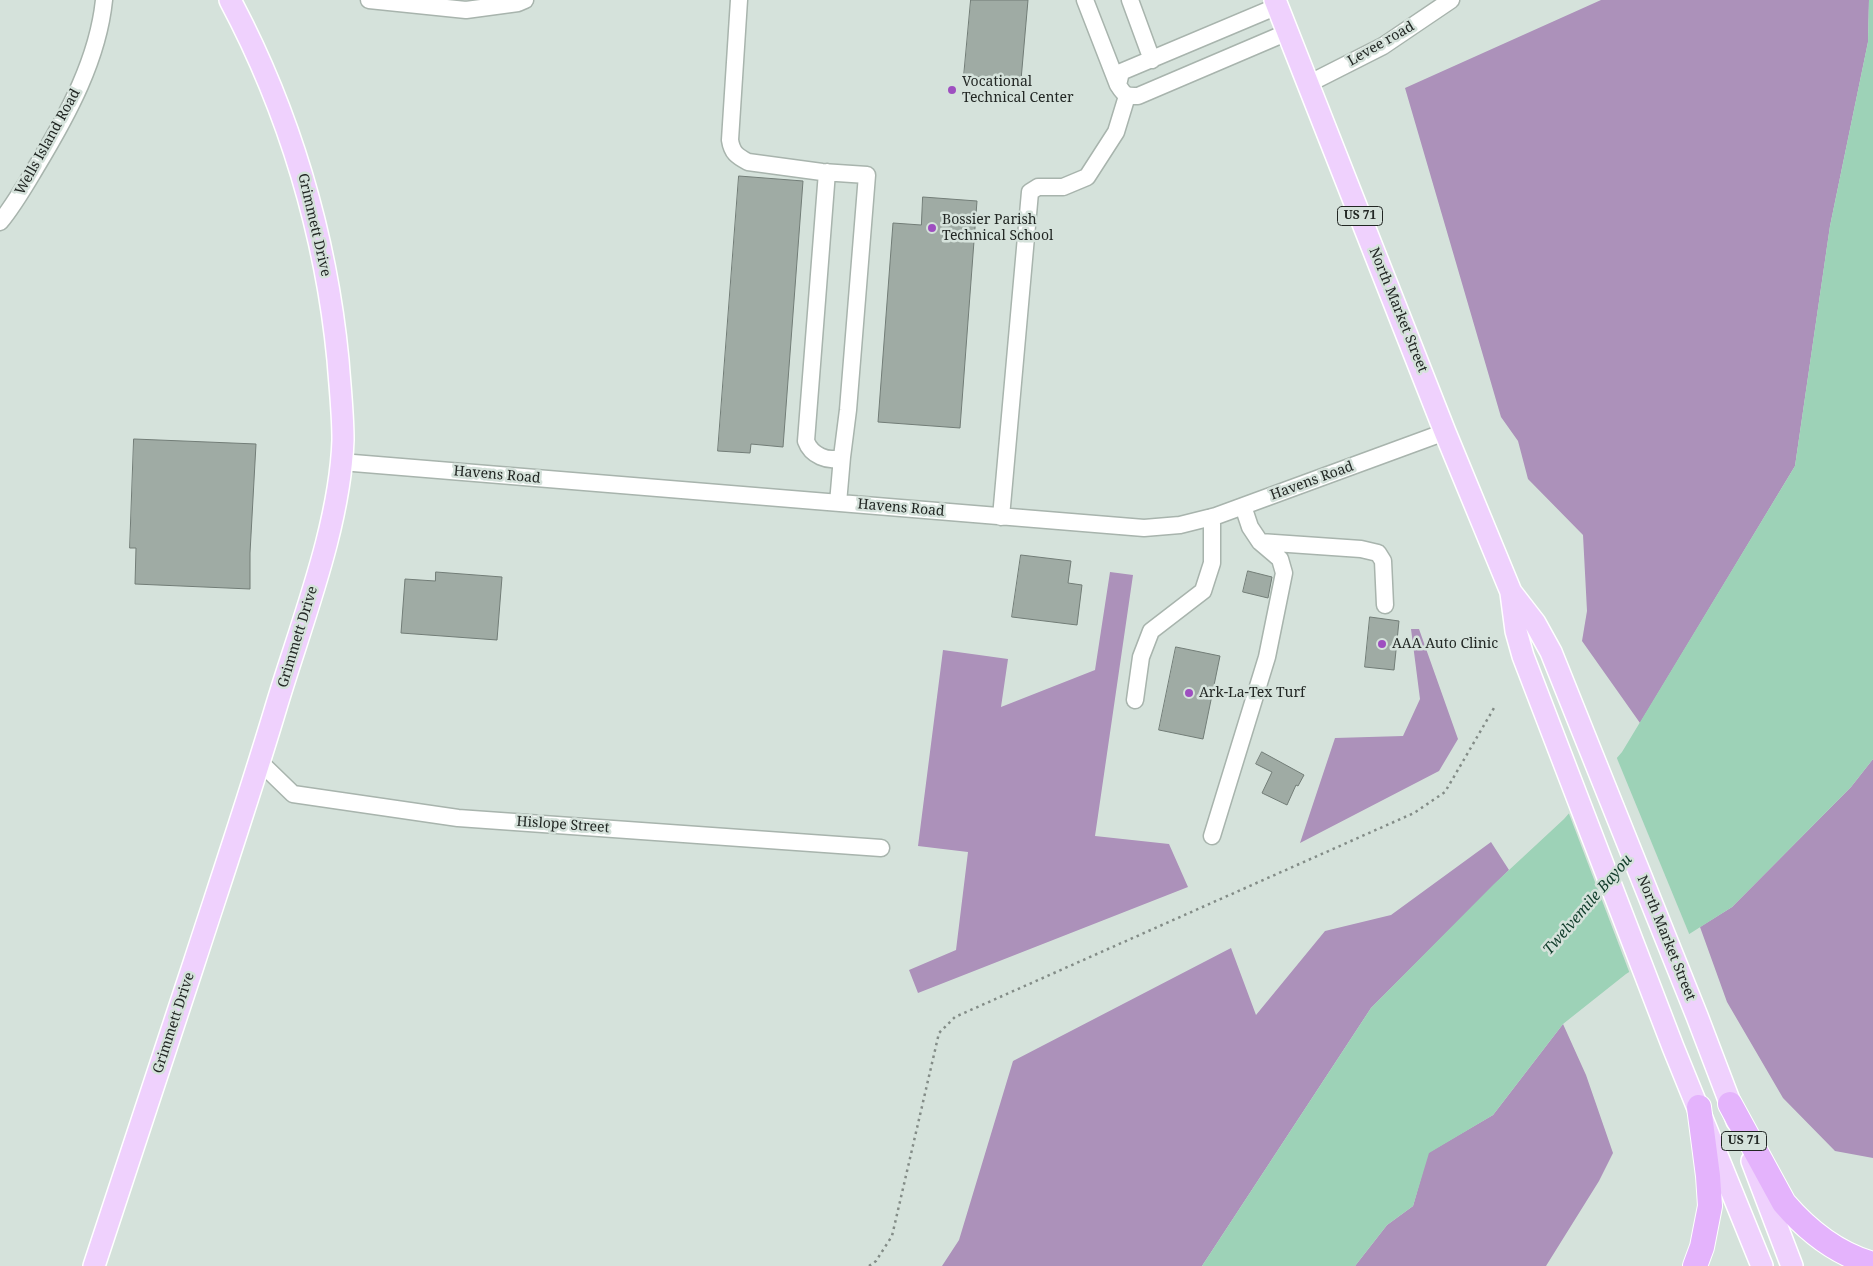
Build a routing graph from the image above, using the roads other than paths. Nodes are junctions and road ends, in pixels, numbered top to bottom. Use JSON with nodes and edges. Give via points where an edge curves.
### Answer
{"nodes":[{"id":1,"x":104,"y":0,"type":"edge"},
{"id":2,"x":369,"y":0,"type":"edge"},
{"id":3,"x":525,"y":0,"type":"edge"},
{"id":4,"x":739,"y":0,"type":"edge"},
{"id":5,"x":1084,"y":0,"type":"edge"},
{"id":6,"x":1130,"y":0,"type":"edge"},
{"id":7,"x":1451,"y":0,"type":"edge"},
{"id":8,"x":235,"y":2,"type":"edge"},
{"id":9,"x":1276,"y":3,"type":"edge"},
{"id":10,"x":1288,"y":32,"type":"junction"},
{"id":11,"x":1188,"y":44,"type":"junction"},
{"id":12,"x":1155,"y":58,"type":"junction"},
{"id":13,"x":1201,"y":70,"type":"junction"},
{"id":14,"x":1171,"y":82,"type":"junction"},
{"id":15,"x":1308,"y":84,"type":"junction"},
{"id":16,"x":1122,"y":91,"type":"junction"},
{"id":17,"x":827,"y":172,"type":"junction"},
{"id":18,"x":0,"y":222,"type":"edge"},
{"id":19,"x":1445,"y":432,"type":"junction"},
{"id":20,"x":842,"y":457,"type":"junction"},
{"id":21,"x":341,"y":462,"type":"junction"},
{"id":22,"x":838,"y":503,"type":"junction"},
{"id":23,"x":1243,"y":506,"type":"junction"},
{"id":24,"x":1001,"y":517,"type":"junction"},
{"id":25,"x":1212,"y":517,"type":"junction"},
{"id":26,"x":1260,"y":542,"type":"junction"},
{"id":27,"x":1511,"y":592,"type":"junction"},
{"id":28,"x":1385,"y":605,"type":"dead end"},
{"id":29,"x":1135,"y":700,"type":"dead end"},
{"id":30,"x":260,"y":762,"type":"junction"},
{"id":31,"x":1212,"y":836,"type":"dead end"},
{"id":32,"x":881,"y":848,"type":"dead end"},
{"id":33,"x":1730,"y":1104,"type":"junction"},
{"id":34,"x":1698,"y":1107,"type":"junction"},
{"id":35,"x":1873,"y":1264,"type":"edge"},
{"id":36,"x":94,"y":1266,"type":"edge"},
{"id":37,"x":1695,"y":1266,"type":"edge"},
{"id":38,"x":1762,"y":1266,"type":"edge"},
{"id":39,"x":1792,"y":1266,"type":"edge"}],
"edges":[{"from":1,"to":18,"type":"street","name":"Wells Island Road","via":[[96,40],[70,108],[21,193]]},
{"from":2,"to":3,"type":"street","via":[[466,10]]},
{"from":4,"to":17,"type":"street","via":[[732,150],[748,162]]},
{"from":5,"to":16,"type":"street"},
{"from":6,"to":12,"type":"street"},
{"from":7,"to":15,"type":"street","name":"Levee road","via":[[1383,46]]},
{"from":8,"to":21,"type":"main road","name":"Grimmett Drive","via":[[290,135],[316,230],[337,347],[342,405]]},
{"from":9,"to":10,"type":"main road","name":"North Market Street","number":"US 71"},
{"from":9,"to":11,"type":"street"},
{"from":10,"to":13,"type":"street"},
{"from":10,"to":15,"type":"main road","name":"North Market Street","number":"US 71"},
{"from":11,"to":12,"type":"street"},
{"from":11,"to":13,"type":"street","via":[[1191,61]]},
{"from":12,"to":14,"type":"street","via":[[1163,77]]},
{"from":12,"to":16,"type":"street","via":[[1121,72]]},
{"from":13,"to":14,"type":"street"},
{"from":14,"to":16,"type":"street","via":[[1138,96]]},
{"from":15,"to":19,"type":"main road","name":"North Market Street","number":"US 71"},
{"from":16,"to":24,"type":"street","via":[[1116,132],[1087,177],[1064,187],[1038,187],[1030,192]]},
{"from":17,"to":20,"type":"street","via":[[806,441],[808,448],[820,457]]},
{"from":17,"to":20,"type":"street","via":[[867,175]]},
{"from":19,"to":23,"type":"street","name":"Havens Road"},
{"from":19,"to":27,"type":"main road","name":"North Market Street","number":"US 71"},
{"from":20,"to":22,"type":"street"},
{"from":21,"to":22,"type":"street","name":"Havens Road"},
{"from":21,"to":30,"type":"main road","name":"Grimmett Drive","via":[[311,597]]},
{"from":22,"to":24,"type":"street","name":"Havens Road"},
{"from":23,"to":25,"type":"street","name":"Havens Road"},
{"from":23,"to":26,"type":"street","via":[[1250,527]]},
{"from":24,"to":25,"type":"street","name":"Havens Road","via":[[1144,528]]},
{"from":25,"to":29,"type":"street","via":[[1212,563],[1203,591],[1151,631],[1141,657]]},
{"from":26,"to":28,"type":"street","via":[[1352,548],[1378,553],[1383,561]]},
{"from":26,"to":31,"type":"street","via":[[1280,559],[1284,573],[1267,657]]},
{"from":27,"to":33,"type":"main road","name":"North Market Street","number":"US 71","via":[[1535,623],[1550,652]]},
{"from":27,"to":34,"type":"main road","name":"North Market Street","number":"US 71","via":[[1523,656]]},
{"from":30,"to":32,"type":"street","name":"Hislope Street","via":[[293,794],[458,818]]},
{"from":30,"to":36,"type":"main road","name":"Grimmett Drive"},
{"from":33,"to":35,"type":"highway","via":[[1784,1203],[1823,1240],[1845,1254]]},
{"from":33,"to":39,"type":"main road","name":"North Market Street","number":"US 71"},
{"from":34,"to":37,"type":"highway","via":[[1710,1206]]},
{"from":34,"to":38,"type":"main road","name":"North Market Street","number":"US 71"}]}
